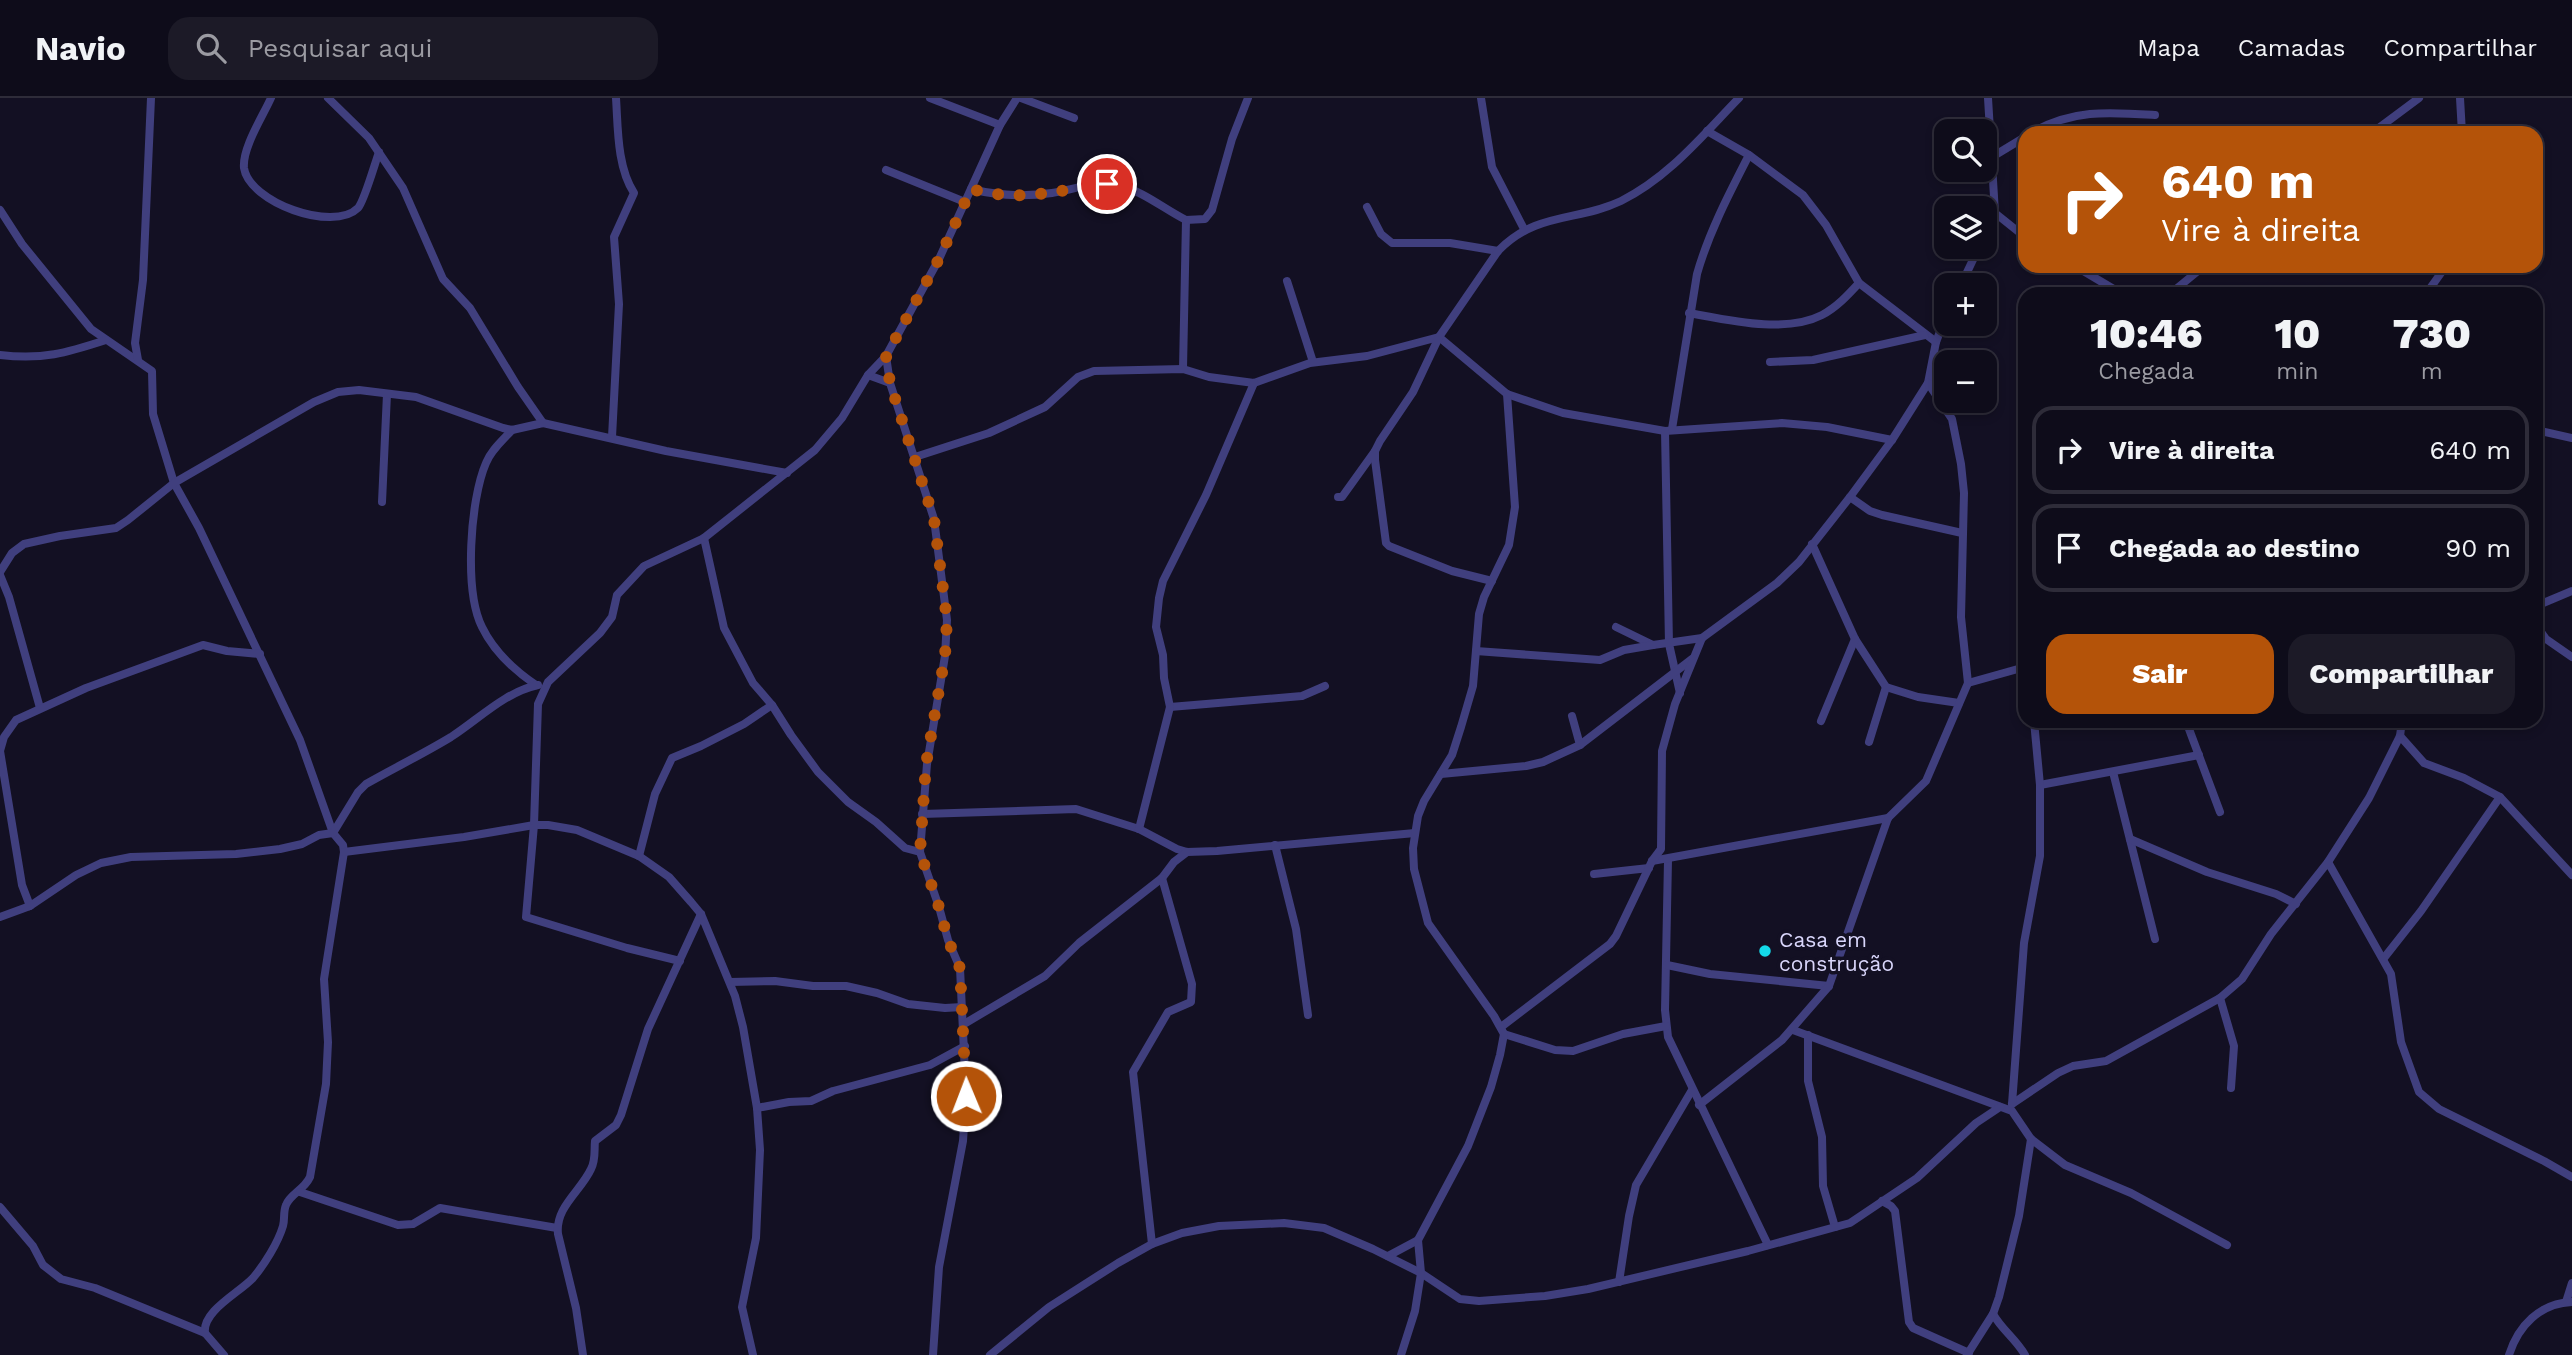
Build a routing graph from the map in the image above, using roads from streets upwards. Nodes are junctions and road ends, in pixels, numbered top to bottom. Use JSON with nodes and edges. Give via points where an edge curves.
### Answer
{"nodes":[{"id":1,"x":151,"y":98,"type":"edge"},
{"id":2,"x":271,"y":98,"type":"edge"},
{"id":3,"x":328,"y":98,"type":"edge"},
{"id":4,"x":616,"y":98,"type":"edge"},
{"id":5,"x":930,"y":98,"type":"edge"},
{"id":6,"x":1019,"y":98,"type":"edge"},
{"id":7,"x":1248,"y":98,"type":"edge"},
{"id":8,"x":1481,"y":98,"type":"edge"},
{"id":9,"x":1739,"y":98,"type":"edge"},
{"id":10,"x":1988,"y":98,"type":"edge"},
{"id":11,"x":2419,"y":98,"type":"edge"},
{"id":12,"x":2459,"y":98,"type":"edge"},
{"id":13,"x":2155,"y":115,"type":"dead end"},
{"id":14,"x":1074,"y":118,"type":"dead end"},
{"id":15,"x":1989,"y":119,"type":"edge"},
{"id":16,"x":1000,"y":125,"type":"junction"},
{"id":17,"x":2043,"y":126,"type":"edge"},
{"id":18,"x":2381,"y":126,"type":"edge"},
{"id":19,"x":2461,"y":126,"type":"edge"},
{"id":20,"x":1707,"y":131,"type":"junction"},
{"id":21,"x":2018,"y":141,"type":"edge"},
{"id":22,"x":379,"y":152,"type":"junction"},
{"id":23,"x":1997,"y":154,"type":"edge"},
{"id":24,"x":1749,"y":155,"type":"junction"},
{"id":25,"x":886,"y":170,"type":"dead end"},
{"id":26,"x":971,"y":189,"type":"junction"},
{"id":27,"x":965,"y":202,"type":"junction"},
{"id":28,"x":1367,"y":207,"type":"dead end"},
{"id":29,"x":0,"y":210,"type":"edge"},
{"id":30,"x":1997,"y":215,"type":"edge"},
{"id":31,"x":1186,"y":219,"type":"junction"},
{"id":32,"x":1524,"y":229,"type":"junction"},
{"id":33,"x":2018,"y":231,"type":"edge"},
{"id":34,"x":1498,"y":251,"type":"junction"},
{"id":35,"x":2087,"y":273,"type":"edge"},
{"id":36,"x":2196,"y":273,"type":"edge"},
{"id":37,"x":1286,"y":281,"type":"dead end"},
{"id":38,"x":1859,"y":283,"type":"junction"},
{"id":39,"x":2110,"y":287,"type":"edge"},
{"id":40,"x":2178,"y":287,"type":"edge"},
{"id":41,"x":1689,"y":313,"type":"junction"},
{"id":42,"x":1925,"y":335,"type":"junction"},
{"id":43,"x":1938,"y":336,"type":"edge"},
{"id":44,"x":1439,"y":337,"type":"junction"},
{"id":45,"x":106,"y":340,"type":"junction"},
{"id":46,"x":1936,"y":342,"type":"junction"},
{"id":47,"x":135,"y":343,"type":"junction"},
{"id":48,"x":122,"y":350,"type":"junction"},
{"id":49,"x":0,"y":355,"type":"edge"},
{"id":50,"x":886,"y":356,"type":"junction"},
{"id":51,"x":138,"y":360,"type":"junction"},
{"id":52,"x":1313,"y":362,"type":"junction"},
{"id":53,"x":1770,"y":362,"type":"dead end"},
{"id":54,"x":1183,"y":369,"type":"junction"},
{"id":55,"x":868,"y":375,"type":"junction"},
{"id":56,"x":890,"y":383,"type":"junction"},
{"id":57,"x":1254,"y":383,"type":"junction"},
{"id":58,"x":1928,"y":383,"type":"junction"},
{"id":59,"x":387,"y":394,"type":"junction"},
{"id":60,"x":1507,"y":394,"type":"junction"},
{"id":61,"x":530,"y":407,"type":"junction"},
{"id":62,"x":543,"y":423,"type":"junction"},
{"id":63,"x":528,"y":426,"type":"junction"},
{"id":64,"x":512,"y":430,"type":"junction"},
{"id":65,"x":1669,"y":430,"type":"junction"},
{"id":66,"x":2543,"y":432,"type":"edge"},
{"id":67,"x":612,"y":437,"type":"junction"},
{"id":68,"x":2572,"y":438,"type":"edge"},
{"id":69,"x":1892,"y":440,"type":"junction"},
{"id":70,"x":1375,"y":451,"type":"junction"},
{"id":71,"x":915,"y":457,"type":"junction"},
{"id":72,"x":788,"y":473,"type":"junction"},
{"id":73,"x":174,"y":482,"type":"junction"},
{"id":74,"x":1338,"y":496,"type":"dead end"},
{"id":75,"x":1850,"y":497,"type":"junction"},
{"id":76,"x":382,"y":502,"type":"dead end"},
{"id":77,"x":1962,"y":533,"type":"junction"},
{"id":78,"x":704,"y":538,"type":"junction"},
{"id":79,"x":1812,"y":544,"type":"junction"},
{"id":80,"x":0,"y":573,"type":"edge"},
{"id":81,"x":1492,"y":581,"type":"junction"},
{"id":82,"x":2572,"y":591,"type":"edge"},
{"id":83,"x":2543,"y":603,"type":"edge"},
{"id":84,"x":1616,"y":627,"type":"dead end"},
{"id":85,"x":2543,"y":635,"type":"edge"},
{"id":86,"x":1702,"y":638,"type":"junction"},
{"id":87,"x":1855,"y":639,"type":"junction"},
{"id":88,"x":253,"y":640,"type":"junction"},
{"id":89,"x":1669,"y":644,"type":"junction"},
{"id":90,"x":1653,"y":645,"type":"junction"},
{"id":91,"x":239,"y":651,"type":"junction"},
{"id":92,"x":1476,"y":651,"type":"junction"},
{"id":93,"x":260,"y":654,"type":"junction"},
{"id":94,"x":2572,"y":657,"type":"edge"},
{"id":95,"x":1692,"y":659,"type":"junction"},
{"id":96,"x":2018,"y":669,"type":"edge"},
{"id":97,"x":1674,"y":673,"type":"junction"},
{"id":98,"x":548,"y":682,"type":"junction"},
{"id":99,"x":1968,"y":683,"type":"junction"},
{"id":100,"x":536,"y":685,"type":"junction"},
{"id":101,"x":1325,"y":686,"type":"dead end"},
{"id":102,"x":1886,"y":687,"type":"junction"},
{"id":103,"x":1680,"y":692,"type":"junction"},
{"id":104,"x":1959,"y":704,"type":"junction"},
{"id":105,"x":772,"y":705,"type":"junction"},
{"id":106,"x":1170,"y":707,"type":"junction"},
{"id":107,"x":40,"y":708,"type":"junction"},
{"id":108,"x":1572,"y":716,"type":"dead end"},
{"id":109,"x":1821,"y":721,"type":"dead end"},
{"id":110,"x":2035,"y":728,"type":"edge"},
{"id":111,"x":2189,"y":728,"type":"edge"},
{"id":112,"x":2401,"y":728,"type":"edge"},
{"id":113,"x":2400,"y":736,"type":"junction"},
{"id":114,"x":1869,"y":742,"type":"dead end"},
{"id":115,"x":1580,"y":745,"type":"junction"},
{"id":116,"x":2199,"y":755,"type":"junction"},
{"id":117,"x":2113,"y":772,"type":"junction"},
{"id":118,"x":1441,"y":774,"type":"junction"},
{"id":119,"x":2040,"y":785,"type":"junction"},
{"id":120,"x":2500,"y":797,"type":"junction"},
{"id":121,"x":2220,"y":812,"type":"dead end"},
{"id":122,"x":922,"y":814,"type":"junction"},
{"id":123,"x":1888,"y":818,"type":"junction"},
{"id":124,"x":534,"y":825,"type":"junction"},
{"id":125,"x":1139,"y":829,"type":"junction"},
{"id":126,"x":333,"y":833,"type":"junction"},
{"id":127,"x":1415,"y":833,"type":"junction"},
{"id":128,"x":2130,"y":839,"type":"junction"},
{"id":129,"x":1275,"y":845,"type":"junction"},
{"id":130,"x":344,"y":852,"type":"junction"},
{"id":131,"x":920,"y":852,"type":"junction"},
{"id":132,"x":1187,"y":852,"type":"junction"},
{"id":133,"x":639,"y":856,"type":"junction"},
{"id":134,"x":1668,"y":860,"type":"junction"},
{"id":135,"x":2328,"y":862,"type":"junction"},
{"id":136,"x":1651,"y":864,"type":"junction"},
{"id":137,"x":1594,"y":874,"type":"dead end"},
{"id":138,"x":2572,"y":875,"type":"edge"},
{"id":139,"x":1162,"y":878,"type":"junction"},
{"id":140,"x":2296,"y":904,"type":"junction"},
{"id":141,"x":30,"y":906,"type":"junction"},
{"id":142,"x":701,"y":914,"type":"junction"},
{"id":143,"x":0,"y":917,"type":"edge"},
{"id":144,"x":2155,"y":939,"type":"dead end"},
{"id":145,"x":2384,"y":958,"type":"junction"},
{"id":146,"x":680,"y":961,"type":"junction"},
{"id":147,"x":1667,"y":965,"type":"junction"},
{"id":148,"x":730,"y":982,"type":"junction"},
{"id":149,"x":1829,"y":986,"type":"junction"},
{"id":150,"x":2220,"y":999,"type":"junction"},
{"id":151,"x":962,"y":1007,"type":"junction"},
{"id":152,"x":1308,"y":1015,"type":"dead end"},
{"id":153,"x":964,"y":1024,"type":"junction"},
{"id":154,"x":1666,"y":1026,"type":"junction"},
{"id":155,"x":1793,"y":1030,"type":"junction"},
{"id":156,"x":1502,"y":1031,"type":"junction"},
{"id":157,"x":1808,"y":1035,"type":"junction"},
{"id":158,"x":965,"y":1046,"type":"junction"},
{"id":159,"x":2231,"y":1088,"type":"dead end"},
{"id":160,"x":1692,"y":1090,"type":"junction"},
{"id":161,"x":1699,"y":1105,"type":"junction"},
{"id":162,"x":2000,"y":1107,"type":"junction"},
{"id":163,"x":757,"y":1108,"type":"junction"},
{"id":164,"x":2012,"y":1108,"type":"junction"},
{"id":165,"x":2031,"y":1139,"type":"junction"},
{"id":166,"x":2572,"y":1177,"type":"edge"},
{"id":167,"x":300,"y":1192,"type":"junction"},
{"id":168,"x":1882,"y":1201,"type":"junction"},
{"id":169,"x":0,"y":1207,"type":"edge"},
{"id":170,"x":1835,"y":1227,"type":"junction"},
{"id":171,"x":557,"y":1228,"type":"junction"},
{"id":172,"x":1418,"y":1240,"type":"junction"},
{"id":173,"x":1152,"y":1244,"type":"junction"},
{"id":174,"x":1768,"y":1245,"type":"junction"},
{"id":175,"x":2227,"y":1245,"type":"dead end"},
{"id":176,"x":1388,"y":1256,"type":"junction"},
{"id":177,"x":1421,"y":1273,"type":"junction"},
{"id":178,"x":1619,"y":1282,"type":"junction"},
{"id":179,"x":2572,"y":1283,"type":"edge"},
{"id":180,"x":2569,"y":1302,"type":"edge"},
{"id":181,"x":1993,"y":1314,"type":"junction"},
{"id":182,"x":205,"y":1333,"type":"junction"},
{"id":183,"x":1968,"y":1354,"type":"edge"},
{"id":184,"x":225,"y":1355,"type":"edge"},
{"id":185,"x":583,"y":1355,"type":"edge"},
{"id":186,"x":753,"y":1355,"type":"edge"},
{"id":187,"x":933,"y":1355,"type":"edge"},
{"id":188,"x":990,"y":1355,"type":"edge"},
{"id":189,"x":1401,"y":1355,"type":"edge"},
{"id":190,"x":2025,"y":1355,"type":"edge"},
{"id":191,"x":2509,"y":1355,"type":"edge"}],
"edges":[{"from":1,"to":47,"type":"street","via":[[143,280]]},
{"from":2,"to":22,"type":"street","via":[[245,154],[244,170],[251,186],[270,200],[318,218],[349,214],[359,207]]},
{"from":3,"to":22,"type":"street"},
{"from":4,"to":67,"type":"street","via":[[621,153],[634,193],[614,237],[619,304]]},
{"from":5,"to":16,"type":"street"},
{"from":6,"to":14,"type":"street"},
{"from":6,"to":16,"type":"street"},
{"from":7,"to":31,"type":"street","via":[[1212,209],[1205,219]]},
{"from":8,"to":32,"type":"street","via":[[1492,167]]},
{"from":9,"to":20,"type":"street"},
{"from":10,"to":15,"type":"street"},
{"from":11,"to":18,"type":"street"},
{"from":12,"to":19,"type":"street"},
{"from":13,"to":17,"type":"street","via":[[2082,113]]},
{"from":16,"to":26,"type":"street"},
{"from":20,"to":24,"type":"street"},
{"from":20,"to":32,"type":"street","via":[[1649,186],[1603,208]]},
{"from":21,"to":23,"type":"street"},
{"from":22,"to":61,"type":"street","via":[[403,188],[443,279],[470,308]]},
{"from":24,"to":38,"type":"street","via":[[1804,195]]},
{"from":24,"to":41,"type":"street","via":[[1704,250]]},
{"from":25,"to":27,"type":"street"},
{"from":26,"to":27,"type":"street"},
{"from":26,"to":31,"type":"street","via":[[1015,197],[1118,185]]},
{"from":27,"to":50,"type":"street"},
{"from":28,"to":34,"type":"street","via":[[1381,234],[1392,243],[1450,243]]},
{"from":29,"to":45,"type":"street","via":[[75,312]]},
{"from":30,"to":33,"type":"street"},
{"from":31,"to":54,"type":"street"},
{"from":32,"to":34,"type":"street"},
{"from":34,"to":44,"type":"street"},
{"from":35,"to":39,"type":"street"},
{"from":36,"to":40,"type":"street"},
{"from":37,"to":52,"type":"street"},
{"from":38,"to":41,"type":"street","via":[[1829,310],[1796,323],[1735,321]]},
{"from":38,"to":42,"type":"street"},
{"from":41,"to":65,"type":"street"},
{"from":42,"to":46,"type":"street"},
{"from":42,"to":53,"type":"street","via":[[1813,360]]},
{"from":43,"to":46,"type":"street"},
{"from":44,"to":52,"type":"street","via":[[1367,356]]},
{"from":44,"to":60,"type":"street"},
{"from":44,"to":70,"type":"street","via":[[1413,392]]},
{"from":45,"to":48,"type":"street"},
{"from":45,"to":49,"type":"street","via":[[51,356]]},
{"from":46,"to":58,"type":"street"},
{"from":47,"to":48,"type":"street"},
{"from":47,"to":51,"type":"street"},
{"from":48,"to":51,"type":"street"},
{"from":50,"to":55,"type":"street"},
{"from":50,"to":56,"type":"street"},
{"from":51,"to":73,"type":"street","via":[[153,375],[153,414]]},
{"from":52,"to":57,"type":"street"},
{"from":54,"to":57,"type":"street"},
{"from":54,"to":71,"type":"street","via":[[1094,370],[1045,407],[989,433]]},
{"from":55,"to":56,"type":"street"},
{"from":55,"to":72,"type":"street","via":[[836,426]]},
{"from":56,"to":71,"type":"street"},
{"from":57,"to":106,"type":"street","via":[[1161,590],[1156,627]]},
{"from":58,"to":69,"type":"street"},
{"from":58,"to":77,"type":"street","via":[[1952,419],[1962,474]]},
{"from":59,"to":64,"type":"street","via":[[416,397]]},
{"from":59,"to":73,"type":"street","via":[[351,390],[325,397]]},
{"from":59,"to":76,"type":"street"},
{"from":60,"to":65,"type":"street","via":[[1563,413]]},
{"from":60,"to":81,"type":"street","via":[[1515,507],[1509,545]]},
{"from":61,"to":62,"type":"street"},
{"from":61,"to":63,"type":"street"},
{"from":62,"to":63,"type":"street"},
{"from":62,"to":67,"type":"street"},
{"from":63,"to":64,"type":"street"},
{"from":64,"to":100,"type":"street","via":[[486,463],[477,498],[471,567],[482,629],[507,663]]},
{"from":65,"to":69,"type":"street","via":[[1803,424]]},
{"from":65,"to":89,"type":"street"},
{"from":66,"to":68,"type":"street"},
{"from":67,"to":72,"type":"street","via":[[666,452]]},
{"from":69,"to":75,"type":"street"},
{"from":70,"to":74,"type":"street","via":[[1342,497]]},
{"from":70,"to":81,"type":"street","via":[[1389,547]]},
{"from":71,"to":122,"type":"street","via":[[934,519],[947,620]]},
{"from":72,"to":78,"type":"street"},
{"from":73,"to":80,"type":"street","via":[[116,528],[24,544],[12,553]]},
{"from":73,"to":88,"type":"street"},
{"from":75,"to":77,"type":"street","via":[[1870,511]]},
{"from":75,"to":79,"type":"street"},
{"from":77,"to":99,"type":"street","via":[[1961,617]]},
{"from":78,"to":98,"type":"street","via":[[644,566],[617,595],[612,617],[600,633]]},
{"from":78,"to":105,"type":"street","via":[[724,628],[753,683]]},
{"from":79,"to":86,"type":"street","via":[[1777,583]]},
{"from":79,"to":87,"type":"street"},
{"from":80,"to":107,"type":"street"},
{"from":81,"to":92,"type":"street","via":[[1479,614]]},
{"from":82,"to":83,"type":"street"},
{"from":84,"to":90,"type":"street"},
{"from":85,"to":94,"type":"street"},
{"from":86,"to":89,"type":"street"},
{"from":86,"to":95,"type":"street"},
{"from":87,"to":102,"type":"street"},
{"from":87,"to":109,"type":"street"},
{"from":88,"to":91,"type":"street"},
{"from":88,"to":93,"type":"street"},
{"from":89,"to":90,"type":"street"},
{"from":89,"to":97,"type":"street"},
{"from":90,"to":92,"type":"street","via":[[1600,660]]},
{"from":91,"to":93,"type":"street"},
{"from":91,"to":107,"type":"street","via":[[203,645]]},
{"from":92,"to":118,"type":"street","via":[[1473,686],[1452,755]]},
{"from":93,"to":126,"type":"street","via":[[300,740]]},
{"from":95,"to":97,"type":"street"},
{"from":95,"to":103,"type":"street"},
{"from":96,"to":99,"type":"street"},
{"from":97,"to":103,"type":"street"},
{"from":97,"to":115,"type":"street"},
{"from":98,"to":100,"type":"street"},
{"from":98,"to":124,"type":"street","via":[[538,704]]},
{"from":99,"to":104,"type":"street"},
{"from":100,"to":126,"type":"street","via":[[366,784]]},
{"from":101,"to":106,"type":"street","via":[[1301,696]]},
{"from":102,"to":104,"type":"street"},
{"from":102,"to":114,"type":"street"},
{"from":103,"to":136,"type":"street","via":[[1662,751],[1661,849]]},
{"from":104,"to":123,"type":"street","via":[[1926,781]]},
{"from":105,"to":131,"type":"street","via":[[828,783],[905,848]]},
{"from":105,"to":133,"type":"street","via":[[744,724],[672,758],[655,794]]},
{"from":106,"to":125,"type":"street"},
{"from":107,"to":141,"type":"street","via":[[16,720],[0,751],[22,885]]},
{"from":108,"to":115,"type":"street"},
{"from":110,"to":119,"type":"street"},
{"from":111,"to":116,"type":"street"},
{"from":112,"to":113,"type":"street"},
{"from":113,"to":120,"type":"street","via":[[2424,763]]},
{"from":113,"to":135,"type":"street","via":[[2369,798]]},
{"from":115,"to":118,"type":"street","via":[[1526,766]]},
{"from":116,"to":117,"type":"street"},
{"from":116,"to":121,"type":"street"},
{"from":117,"to":119,"type":"street"},
{"from":117,"to":128,"type":"street"},
{"from":118,"to":127,"type":"street","via":[[1424,801]]},
{"from":119,"to":164,"type":"street","via":[[2040,856],[2024,943]]},
{"from":120,"to":138,"type":"street"},
{"from":120,"to":145,"type":"street"},
{"from":122,"to":125,"type":"street","via":[[1076,810]]},
{"from":122,"to":131,"type":"street"},
{"from":123,"to":134,"type":"street"},
{"from":123,"to":149,"type":"street"},
{"from":124,"to":130,"type":"street"},
{"from":124,"to":133,"type":"street","via":[[577,830]]},
{"from":124,"to":146,"type":"street","via":[[526,917]]},
{"from":125,"to":132,"type":"street"},
{"from":126,"to":130,"type":"street"},
{"from":126,"to":141,"type":"street","via":[[280,849],[131,857],[101,863]]},
{"from":127,"to":129,"type":"street"},
{"from":127,"to":156,"type":"street","via":[[1413,869],[1428,923]]},
{"from":128,"to":140,"type":"street"},
{"from":128,"to":144,"type":"street"},
{"from":129,"to":132,"type":"street"},
{"from":129,"to":152,"type":"street","via":[[1296,929]]},
{"from":130,"to":167,"type":"street","via":[[324,979],[326,1084],[310,1177]]},
{"from":131,"to":151,"type":"street","via":[[960,968]]},
{"from":132,"to":139,"type":"street"},
{"from":133,"to":142,"type":"street","via":[[668,877]]},
{"from":134,"to":136,"type":"street"},
{"from":134,"to":147,"type":"street"},
{"from":135,"to":140,"type":"street"},
{"from":135,"to":145,"type":"street"},
{"from":136,"to":137,"type":"street"},
{"from":136,"to":156,"type":"street","via":[[1613,940]]},
{"from":139,"to":153,"type":"street","via":[[1045,976]]},
{"from":139,"to":173,"type":"street","via":[[1192,984],[1191,1002],[1168,1012],[1133,1073]]},
{"from":140,"to":150,"type":"street","via":[[2242,979]]},
{"from":141,"to":143,"type":"street"},
{"from":142,"to":146,"type":"street"},
{"from":142,"to":148,"type":"street"},
{"from":145,"to":166,"type":"street","via":[[2391,974],[2400,1042],[2419,1092],[2439,1109]]},
{"from":146,"to":171,"type":"street","via":[[648,1029],[621,1115],[616,1125],[595,1141],[592,1168],[562,1212]]},
{"from":147,"to":149,"type":"street"},
{"from":147,"to":154,"type":"street"},
{"from":148,"to":151,"type":"street","via":[[838,985],[908,1004]]},
{"from":148,"to":163,"type":"street"},
{"from":149,"to":155,"type":"street"},
{"from":150,"to":159,"type":"street","via":[[2234,1046]]},
{"from":150,"to":164,"type":"street","via":[[2106,1061],[2058,1073]]},
{"from":151,"to":153,"type":"street"},
{"from":153,"to":158,"type":"street"},
{"from":154,"to":156,"type":"street","via":[[1573,1051],[1555,1050]]},
{"from":154,"to":160,"type":"street"},
{"from":155,"to":157,"type":"street"},
{"from":155,"to":161,"type":"street"},
{"from":156,"to":172,"type":"street","via":[[1491,1087],[1468,1146]]},
{"from":157,"to":162,"type":"street"},
{"from":157,"to":170,"type":"street","via":[[1808,1081],[1822,1136],[1823,1186]]},
{"from":158,"to":163,"type":"street","via":[[930,1065],[811,1101]]},
{"from":158,"to":187,"type":"street","via":[[963,1141],[939,1267]]},
{"from":160,"to":161,"type":"street"},
{"from":160,"to":178,"type":"street","via":[[1636,1185]]},
{"from":161,"to":174,"type":"street"},
{"from":162,"to":164,"type":"street"},
{"from":162,"to":168,"type":"street","via":[[1917,1178]]},
{"from":163,"to":186,"type":"street","via":[[756,1238],[742,1307]]},
{"from":164,"to":165,"type":"street"},
{"from":165,"to":175,"type":"street","via":[[2066,1165],[2131,1193]]},
{"from":165,"to":181,"type":"street","via":[[2019,1216]]},
{"from":167,"to":171,"type":"street","via":[[398,1225],[413,1224],[440,1208]]},
{"from":167,"to":182,"type":"street","via":[[286,1203],[281,1231],[253,1278],[208,1317]]},
{"from":168,"to":170,"type":"street","via":[[1850,1223]]},
{"from":168,"to":183,"type":"street","via":[[1895,1211],[1909,1322]]},
{"from":169,"to":182,"type":"street","via":[[43,1265],[61,1279]]},
{"from":170,"to":174,"type":"street"},
{"from":171,"to":185,"type":"street"},
{"from":172,"to":176,"type":"street"},
{"from":172,"to":177,"type":"street"},
{"from":173,"to":176,"type":"street","via":[[1219,1226],[1284,1223],[1324,1228]]},
{"from":173,"to":188,"type":"street","via":[[1049,1307]]},
{"from":174,"to":178,"type":"street"},
{"from":176,"to":177,"type":"street"},
{"from":177,"to":178,"type":"street","via":[[1460,1299],[1479,1301],[1545,1296]]},
{"from":177,"to":189,"type":"street"},
{"from":179,"to":180,"type":"street"},
{"from":180,"to":191,"type":"street","via":[[2530,1318]]},
{"from":181,"to":183,"type":"street"},
{"from":181,"to":190,"type":"street"},
{"from":182,"to":184,"type":"street"}]}
